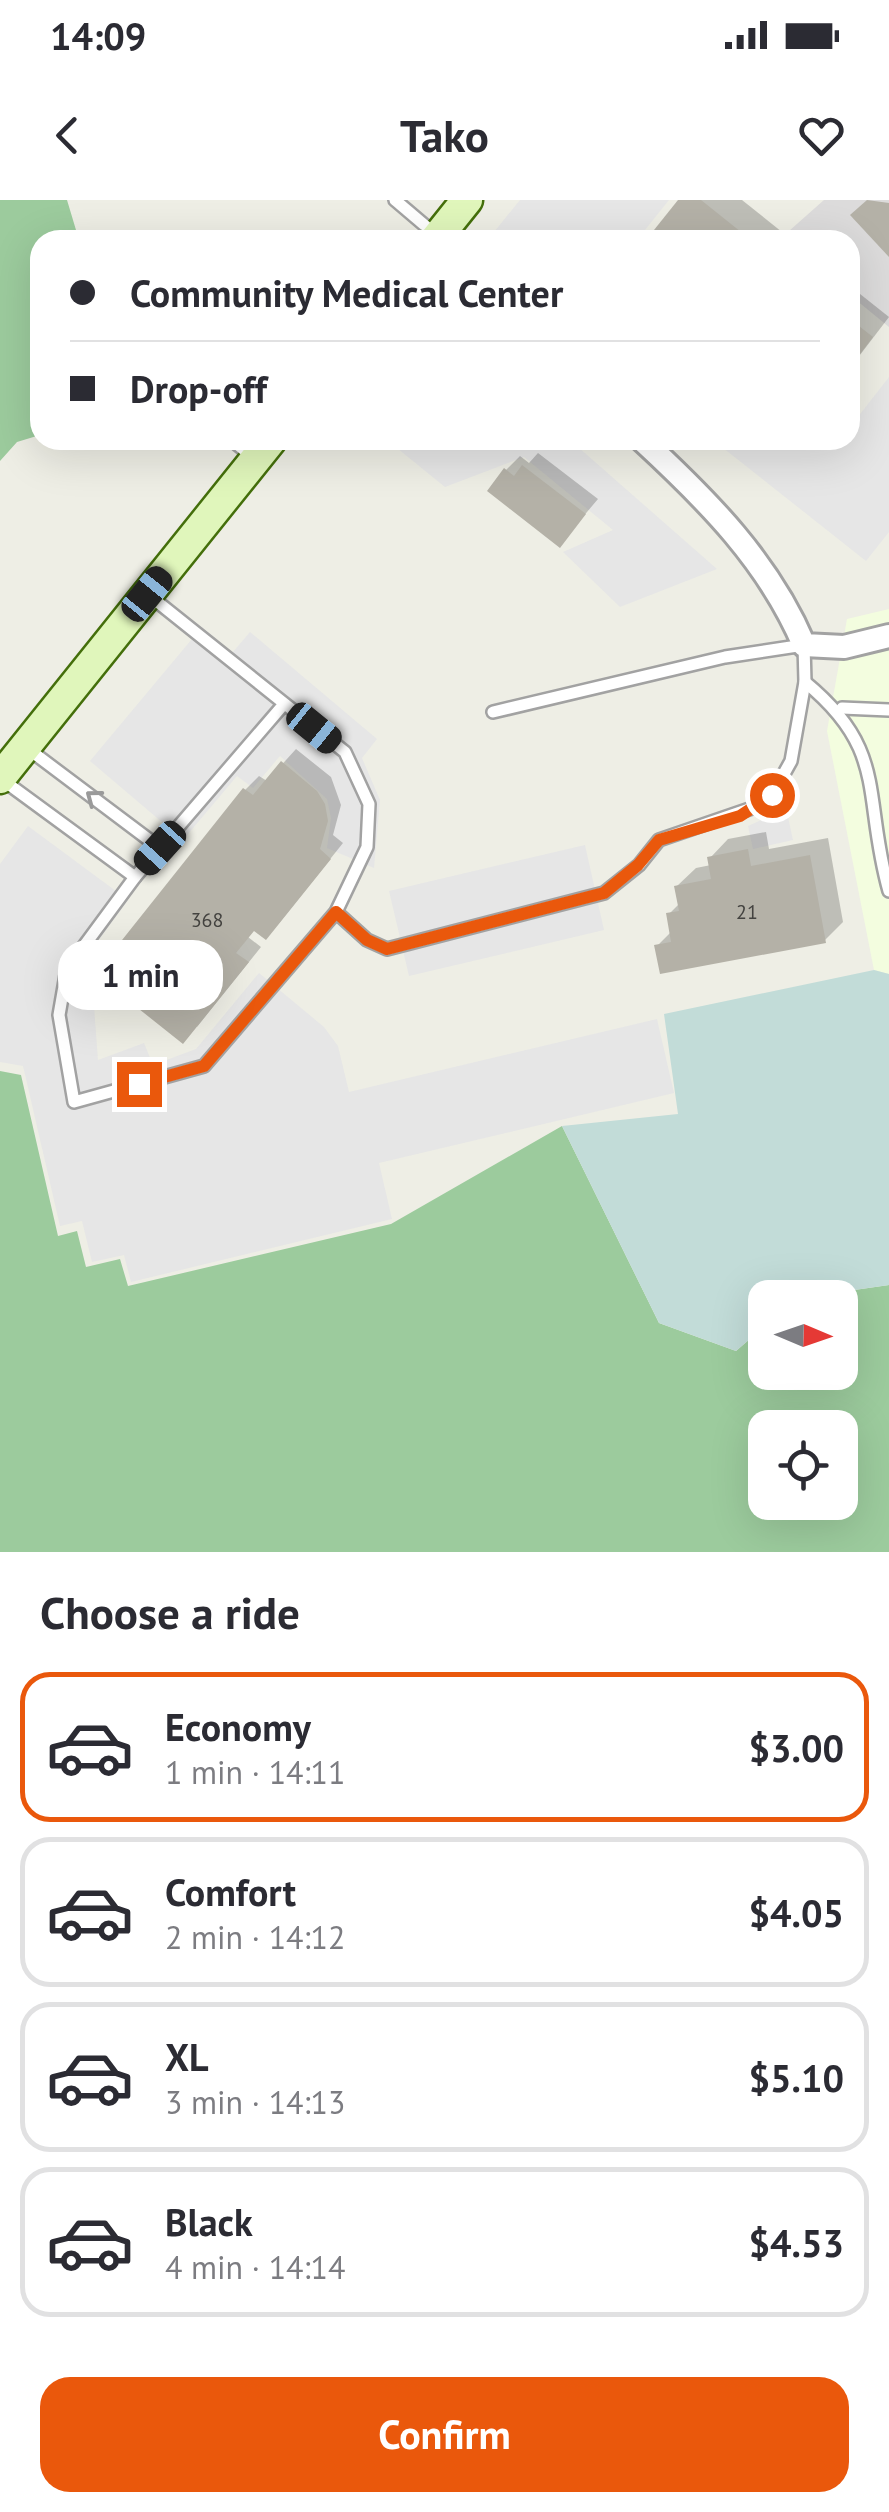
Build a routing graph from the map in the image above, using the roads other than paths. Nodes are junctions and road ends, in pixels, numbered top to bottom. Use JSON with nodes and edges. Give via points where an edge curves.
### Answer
{"nodes":[{"id":1,"x":395,"y":200,"type":"edge"},
{"id":2,"x":467,"y":200,"type":"edge"},
{"id":3,"x":428,"y":230,"type":"edge"},
{"id":4,"x":443,"y":230,"type":"edge"},
{"id":5,"x":250,"y":450,"type":"edge"},
{"id":6,"x":652,"y":450,"type":"edge"},
{"id":7,"x":147,"y":594,"type":"junction"},
{"id":8,"x":889,"y":636,"type":"edge"},
{"id":9,"x":804,"y":645,"type":"junction"},
{"id":10,"x":806,"y":682,"type":"junction"},
{"id":11,"x":284,"y":704,"type":"junction"},
{"id":12,"x":842,"y":708,"type":"junction"},
{"id":13,"x":889,"y":710,"type":"edge"},
{"id":14,"x":494,"y":712,"type":"dead end"},
{"id":15,"x":26,"y":747,"type":"junction"},
{"id":16,"x":0,"y":778,"type":"edge"},
{"id":17,"x":160,"y":848,"type":"junction"},
{"id":18,"x":134,"y":877,"type":"junction"},
{"id":19,"x":889,"y":891,"type":"edge"},
{"id":20,"x":336,"y":912,"type":"junction"}],
"edges":[{"from":1,"to":3,"type":"lane"},
{"from":2,"to":4,"type":"main road"},
{"from":5,"to":7,"type":"main road"},
{"from":6,"to":9,"type":"street","via":[[747,548]]},
{"from":7,"to":11,"type":"lane"},
{"from":7,"to":15,"type":"main road"},
{"from":8,"to":9,"type":"street","via":[[844,647]]},
{"from":9,"to":10,"type":"lane"},
{"from":9,"to":14,"type":"lane"},
{"from":10,"to":12,"type":"lane"},
{"from":10,"to":20,"type":"lane","via":[[792,761],[772,795],[740,816],[659,840],[604,893],[387,949]]},
{"from":11,"to":17,"type":"lane"},
{"from":11,"to":20,"type":"lane","via":[[344,752],[369,804],[366,847]]},
{"from":12,"to":13,"type":"lane"},
{"from":12,"to":19,"type":"lane","via":[[868,749]]},
{"from":15,"to":16,"type":"main road"},
{"from":17,"to":15,"type":"lane","one_way":true},
{"from":16,"to":18,"type":"lane"},
{"from":17,"to":18,"type":"lane"},
{"from":18,"to":20,"type":"lane","via":[[67,969],[59,1015],[74,1102],[204,1066]]}]}
